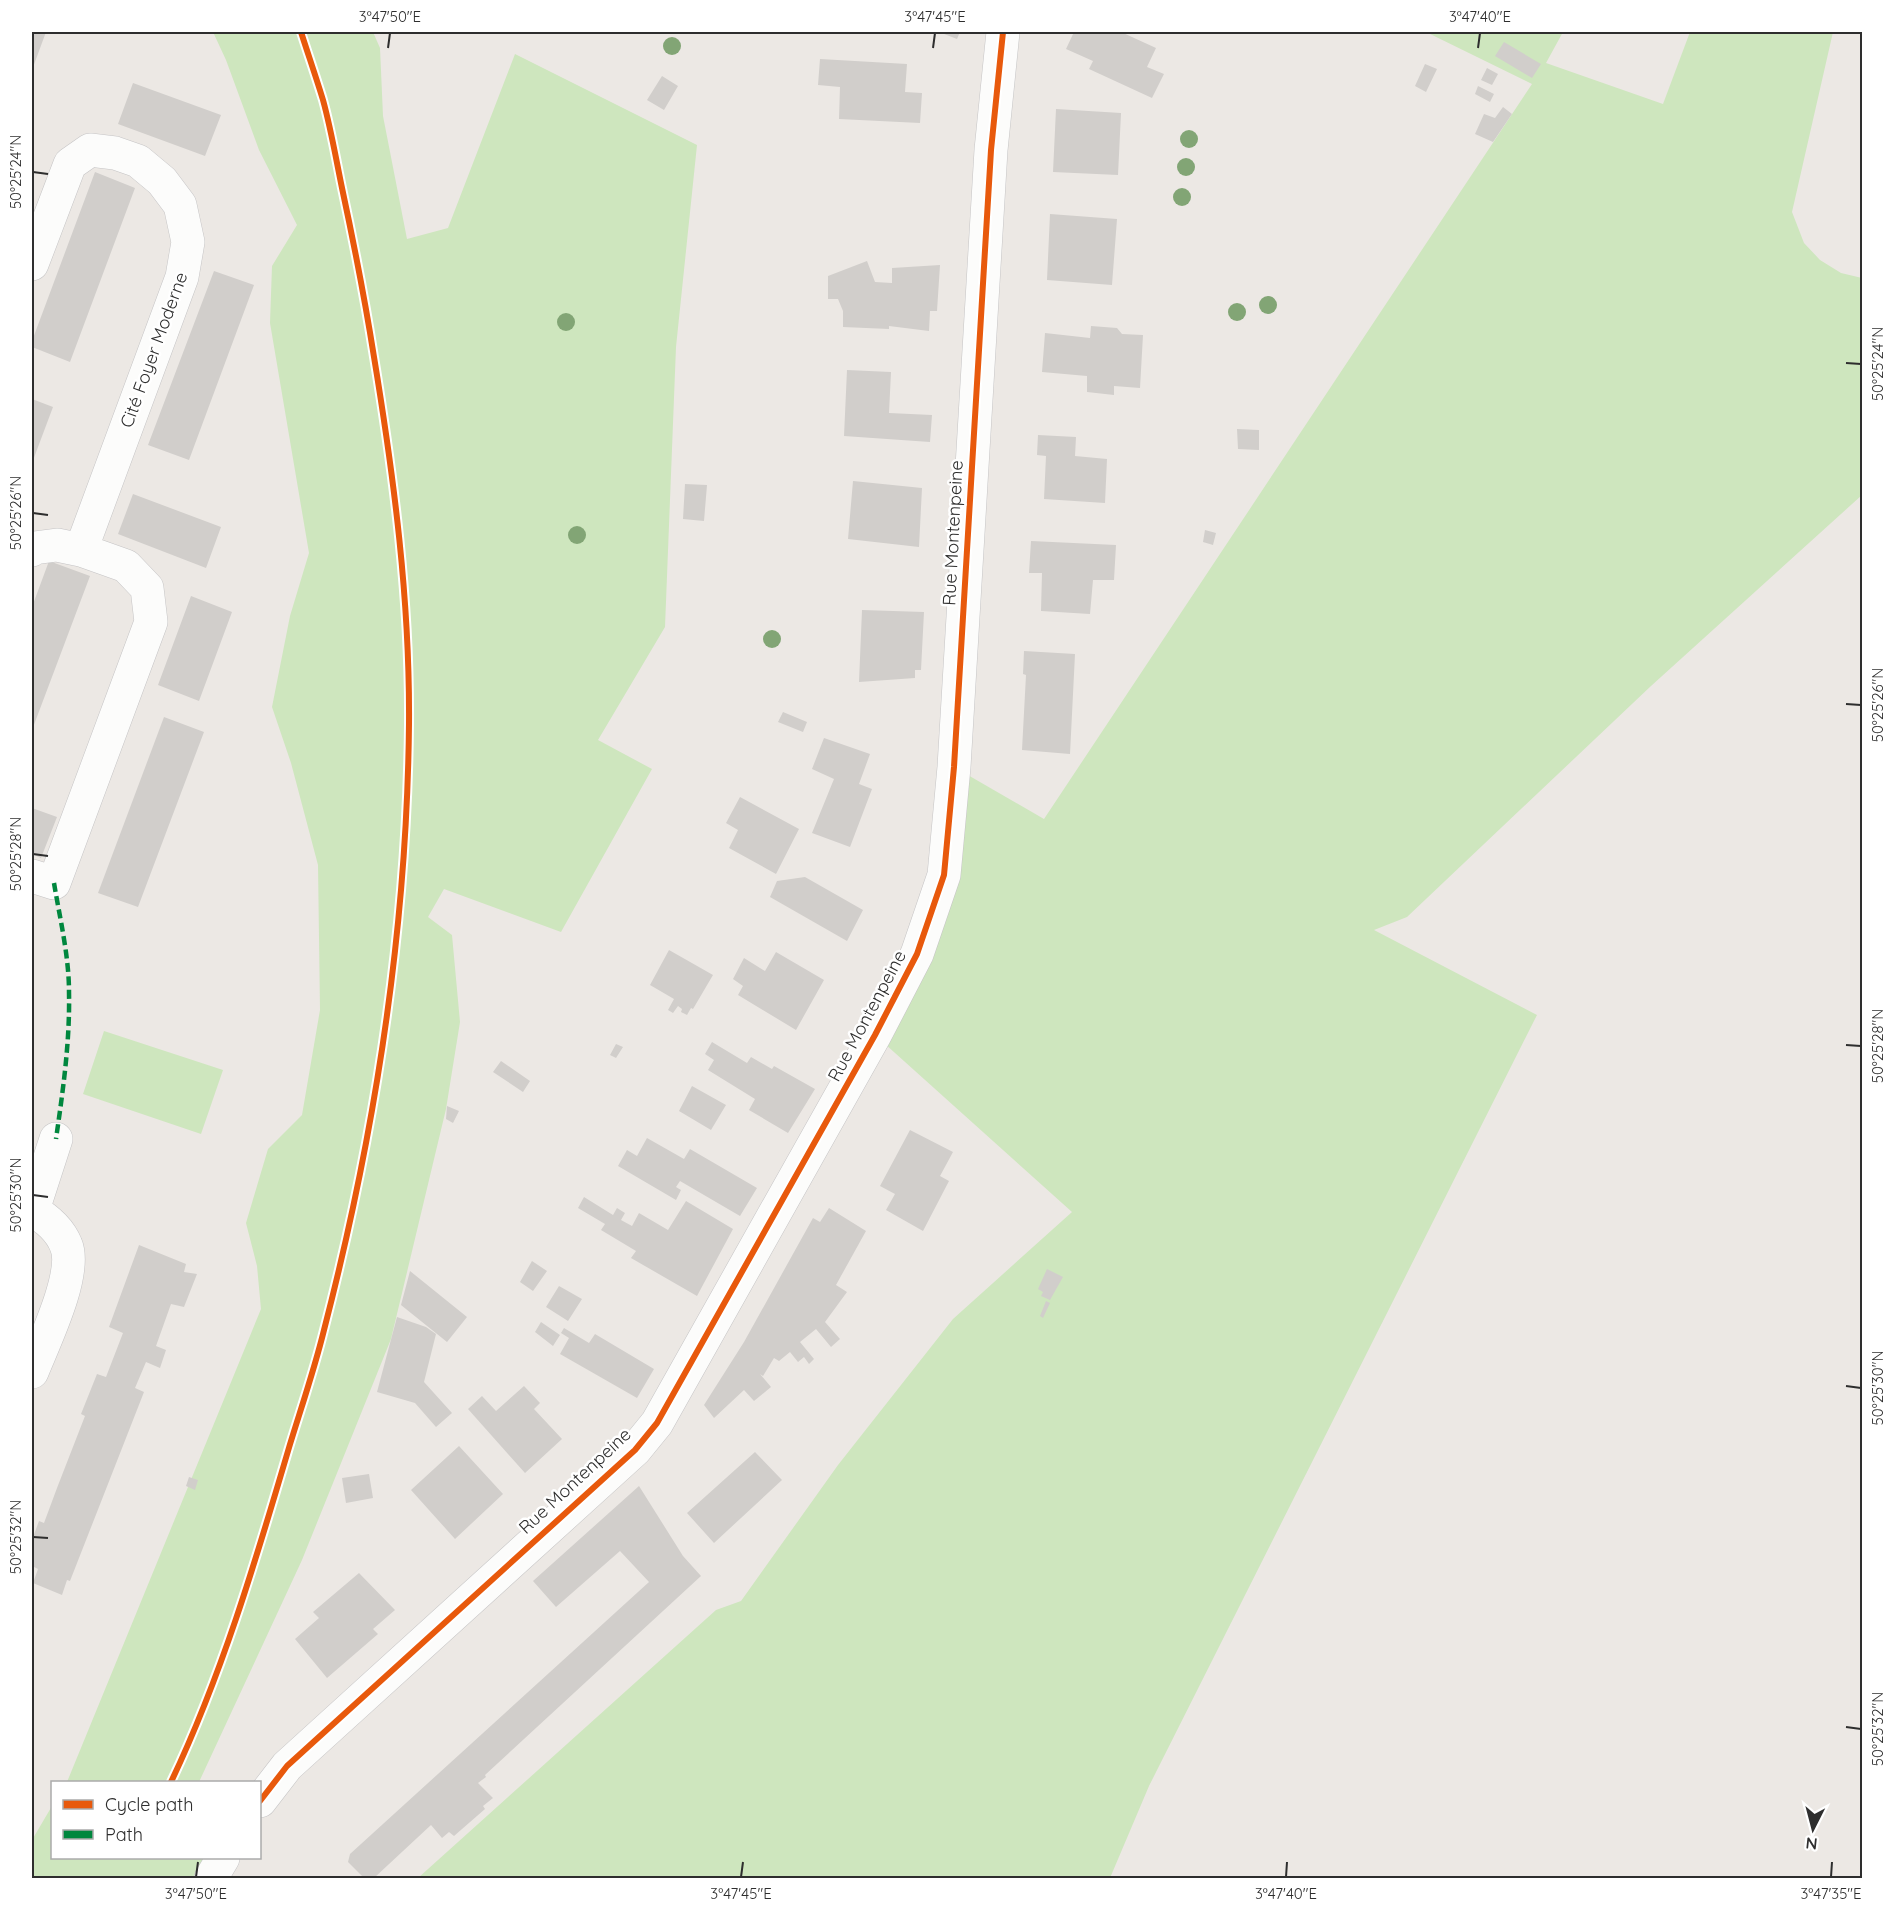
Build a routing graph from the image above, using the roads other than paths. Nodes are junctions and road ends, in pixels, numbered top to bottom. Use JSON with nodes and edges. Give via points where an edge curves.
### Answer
{"nodes":[{"id":1,"x":1003,"y":32,"type":"edge"},
{"id":2,"x":32,"y":264,"type":"edge"},
{"id":3,"x":32,"y":550,"type":"edge"},
{"id":4,"x":81,"y":550,"type":"junction"},
{"id":5,"x":32,"y":876,"type":"edge"},
{"id":6,"x":56,"y":1139,"type":"dead end"},
{"id":7,"x":32,"y":1210,"type":"edge"},
{"id":8,"x":32,"y":1372,"type":"edge"},
{"id":9,"x":261,"y":1800,"type":"edge"},
{"id":10,"x":222,"y":1859,"type":"edge"},
{"id":11,"x":211,"y":1878,"type":"edge"}],
"edges":[{"from":1,"to":9,"type":"street","name":"Rue Montenpeine","via":[[991,150],[944,875],[917,954],[657,1422],[634,1450],[287,1766]]},
{"from":2,"to":4,"type":"street","name":"Cité Foyer Moderne","via":[[70,164],[90,150],[138,161],[162,181],[180,205],[189,242],[182,277]]},
{"from":3,"to":4,"type":"street","via":[[57,545]]},
{"from":4,"to":5,"type":"street","via":[[126,566],[147,588],[151,622],[54,883]]},
{"from":6,"to":7,"type":"street"},
{"from":7,"to":8,"type":"street","via":[[57,1229],[68,1248],[67,1284]]},
{"from":10,"to":11,"type":"street"}]}
